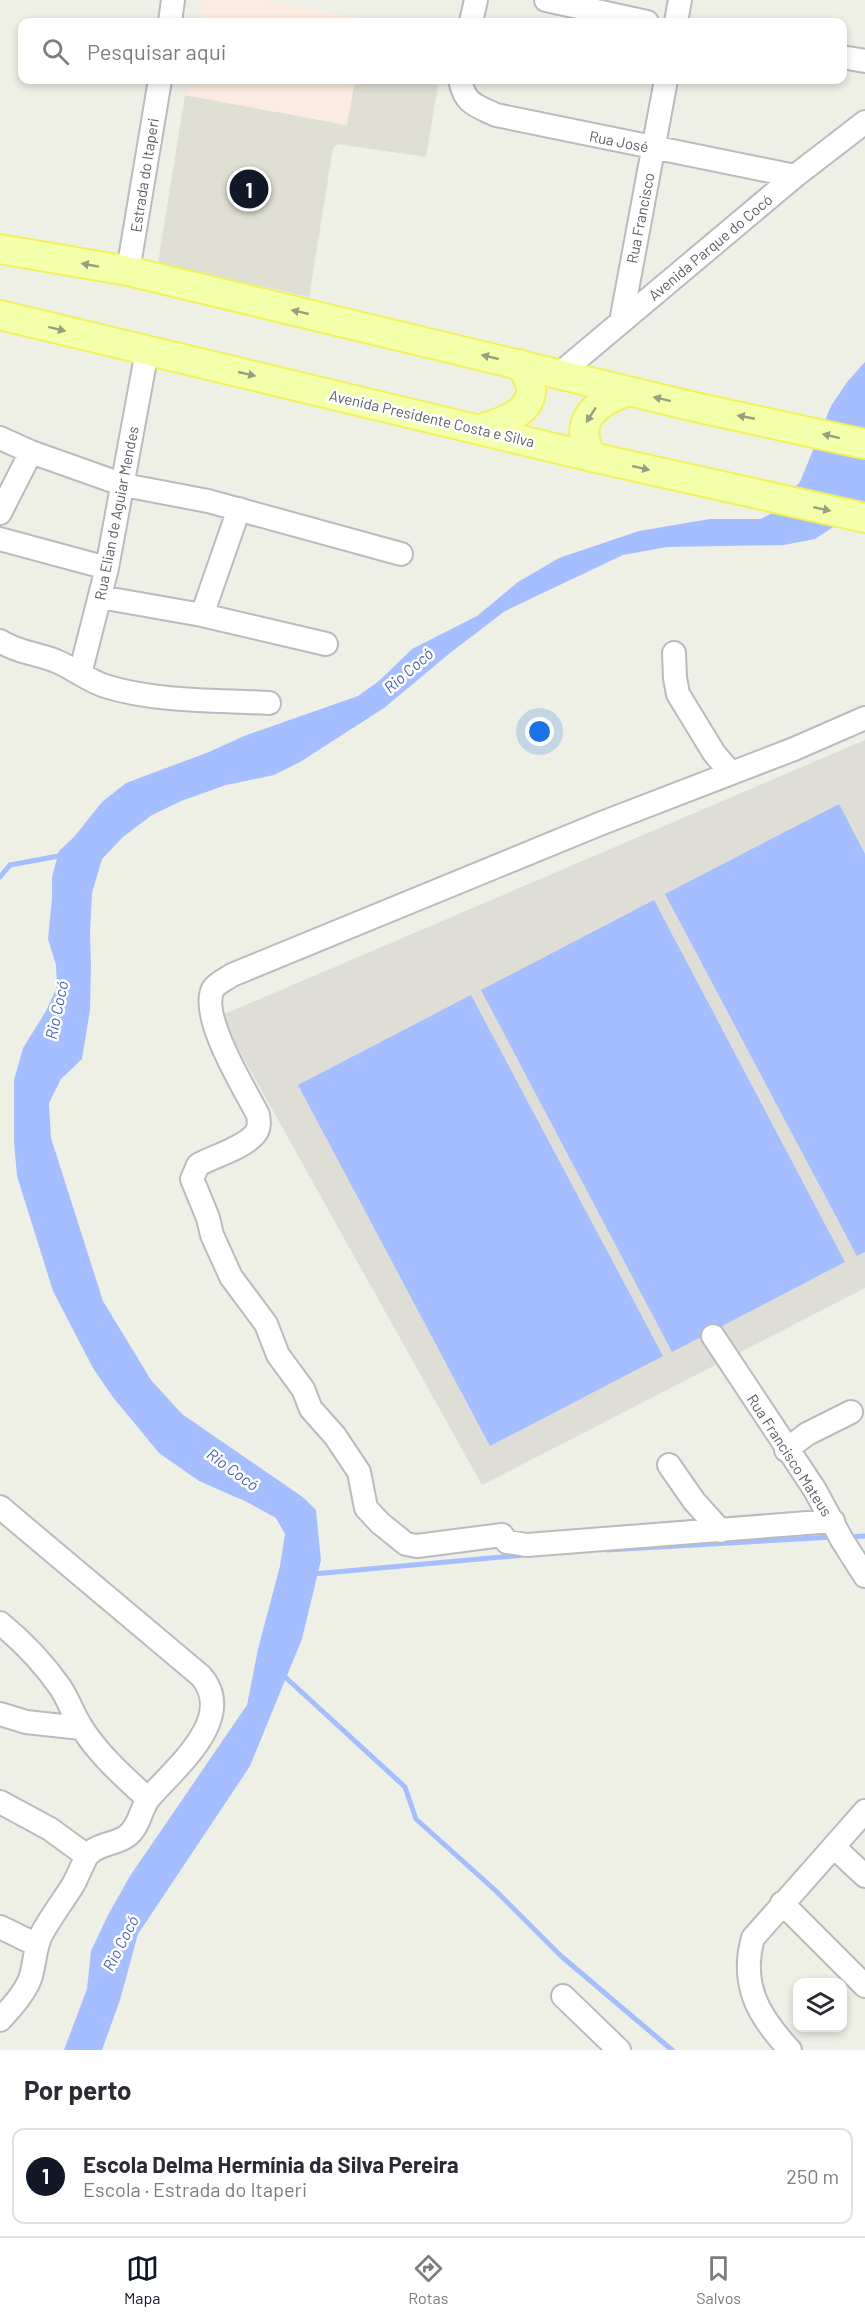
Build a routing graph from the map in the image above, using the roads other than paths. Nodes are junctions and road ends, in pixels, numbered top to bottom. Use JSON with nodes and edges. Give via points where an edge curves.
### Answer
{"nodes":[{"id":1,"x":174,"y":0,"type":"edge"},
{"id":2,"x":476,"y":0,"type":"edge"},
{"id":3,"x":546,"y":0,"type":"edge"},
{"id":4,"x":680,"y":0,"type":"edge"},
{"id":5,"x":171,"y":18,"type":"edge"},
{"id":6,"x":472,"y":18,"type":"edge"},
{"id":7,"x":629,"y":18,"type":"edge"},
{"id":8,"x":677,"y":18,"type":"edge"},
{"id":9,"x":847,"y":58,"type":"edge"},
{"id":10,"x":865,"y":61,"type":"edge"},
{"id":11,"x":159,"y":84,"type":"edge"},
{"id":12,"x":461,"y":84,"type":"edge"},
{"id":13,"x":665,"y":84,"type":"edge"},
{"id":14,"x":865,"y":122,"type":"edge"},
{"id":15,"x":653,"y":148,"type":"junction"},
{"id":16,"x":795,"y":176,"type":"junction"},
{"id":17,"x":0,"y":249,"type":"edge"},
{"id":18,"x":128,"y":272,"type":"junction"},
{"id":19,"x":0,"y":315,"type":"edge"},
{"id":20,"x":621,"y":321,"type":"junction"},
{"id":21,"x":147,"y":351,"type":"junction"},
{"id":22,"x":519,"y":364,"type":"junction"},
{"id":23,"x":558,"y":375,"type":"junction"},
{"id":24,"x":628,"y":391,"type":"junction"},
{"id":25,"x":481,"y":429,"type":"junction"},
{"id":26,"x":0,"y":438,"type":"edge"},
{"id":27,"x":865,"y":444,"type":"edge"},
{"id":28,"x":31,"y":452,"type":"junction"},
{"id":29,"x":592,"y":457,"type":"junction"},
{"id":30,"x":123,"y":485,"type":"junction"},
{"id":31,"x":239,"y":509,"type":"junction"},
{"id":32,"x":0,"y":513,"type":"edge"},
{"id":33,"x":865,"y":518,"type":"edge"},
{"id":34,"x":0,"y":539,"type":"edge"},
{"id":35,"x":401,"y":554,"type":"dead end"},
{"id":36,"x":107,"y":568,"type":"junction"},
{"id":37,"x":100,"y":597,"type":"junction"},
{"id":38,"x":202,"y":615,"type":"junction"},
{"id":39,"x":0,"y":641,"type":"edge"},
{"id":40,"x":326,"y":644,"type":"dead end"},
{"id":41,"x":674,"y":653,"type":"dead end"},
{"id":42,"x":80,"y":674,"type":"junction"},
{"id":43,"x":269,"y":703,"type":"dead end"},
{"id":44,"x":865,"y":718,"type":"edge"},
{"id":45,"x":730,"y":772,"type":"junction"},
{"id":46,"x":713,"y":1336,"type":"dead end"},
{"id":47,"x":851,"y":1412,"type":"dead end"},
{"id":48,"x":786,"y":1450,"type":"junction"},
{"id":49,"x":669,"y":1465,"type":"dead end"},
{"id":50,"x":0,"y":1507,"type":"edge"},
{"id":51,"x":833,"y":1521,"type":"junction"},
{"id":52,"x":721,"y":1531,"type":"junction"},
{"id":53,"x":865,"y":1576,"type":"edge"},
{"id":54,"x":0,"y":1623,"type":"edge"},
{"id":55,"x":0,"y":1714,"type":"edge"},
{"id":56,"x":81,"y":1728,"type":"junction"},
{"id":57,"x":148,"y":1799,"type":"junction"},
{"id":58,"x":0,"y":1802,"type":"edge"},
{"id":59,"x":865,"y":1811,"type":"edge"},
{"id":60,"x":834,"y":1847,"type":"junction"},
{"id":61,"x":87,"y":1857,"type":"junction"},
{"id":62,"x":865,"y":1876,"type":"edge"},
{"id":63,"x":782,"y":1903,"type":"junction"},
{"id":64,"x":0,"y":1927,"type":"edge"},
{"id":65,"x":37,"y":1945,"type":"junction"},
{"id":66,"x":865,"y":1986,"type":"edge"},
{"id":67,"x":564,"y":1996,"type":"dead end"},
{"id":68,"x":0,"y":2020,"type":"edge"},
{"id":69,"x":607,"y":2047,"type":"edge"},
{"id":70,"x":784,"y":2048,"type":"edge"}],
"edges":[{"from":1,"to":5,"type":"street"},
{"from":2,"to":6,"type":"street"},
{"from":3,"to":7,"type":"street"},
{"from":4,"to":8,"type":"street"},
{"from":9,"to":10,"type":"street"},
{"from":11,"to":18,"type":"street","name":"Estrada do Itaperi"},
{"from":12,"to":15,"type":"street","name":"Rua José","via":[[470,102],[496,115]]},
{"from":13,"to":15,"type":"street","name":"Rua Francisco"},
{"from":14,"to":16,"type":"street","name":"Avenida Parque do Cocó"},
{"from":15,"to":16,"type":"street","name":"Rua José"},
{"from":15,"to":20,"type":"street","name":"Rua Francisco"},
{"from":16,"to":20,"type":"street","name":"Avenida Parque do Cocó"},
{"from":18,"to":17,"type":"main road","one_way":true},
{"from":22,"to":18,"type":"main road","one_way":true},
{"from":19,"to":21,"type":"main road","name":"Avenida Presidente Costa e Silva","one_way":true},
{"from":20,"to":23,"type":"street","name":"Avenida Parque do Cocó"},
{"from":21,"to":25,"type":"main road","name":"Avenida Presidente Costa e Silva","one_way":true},
{"from":21,"to":30,"type":"street","name":"Rua Elian de Aguiar Mendes"},
{"from":22,"to":23,"type":"main road"},
{"from":22,"to":25,"type":"main road","via":[[530,380],[530,398],[511,418]]},
{"from":23,"to":24,"type":"main road"},
{"from":27,"to":24,"type":"main road","one_way":true},
{"from":24,"to":29,"type":"main road","one_way":true,"via":[[603,401],[589,415],[584,439]]},
{"from":25,"to":29,"type":"main road","name":"Avenida Presidente Costa e Silva"},
{"from":26,"to":28,"type":"street"},
{"from":28,"to":30,"type":"street"},
{"from":28,"to":32,"type":"street"},
{"from":29,"to":33,"type":"main road","name":"Avenida Presidente Costa e Silva","one_way":true},
{"from":30,"to":31,"type":"street"},
{"from":30,"to":36,"type":"street","name":"Rua Elian de Aguiar Mendes"},
{"from":31,"to":35,"type":"street"},
{"from":31,"to":38,"type":"street"},
{"from":34,"to":36,"type":"street"},
{"from":36,"to":37,"type":"street","name":"Rua Elian de Aguiar Mendes"},
{"from":37,"to":38,"type":"street"},
{"from":37,"to":42,"type":"street","name":"Rua Elian de Aguiar Mendes"},
{"from":38,"to":40,"type":"street"},
{"from":39,"to":42,"type":"street"},
{"from":41,"to":45,"type":"street","via":[[678,694]]},
{"from":42,"to":43,"type":"street","via":[[90,681],[128,692]]},
{"from":44,"to":45,"type":"street"},
{"from":45,"to":52,"type":"street","via":[[223,981],[214,988],[212,1016],[259,1123],[255,1134],[198,1165],[192,1179],[231,1276],[266,1324],[278,1355],[303,1389],[311,1409],[359,1472],[366,1508],[406,1544],[428,1546],[502,1535],[507,1542],[526,1545]]},
{"from":46,"to":48,"type":"street","name":"Rua Francisco Mateus"},
{"from":47,"to":48,"type":"street","via":[[807,1434]]},
{"from":48,"to":51,"type":"street","name":"Rua Francisco Mateus"},
{"from":49,"to":52,"type":"street","via":[[694,1502]]},
{"from":50,"to":57,"type":"street","via":[[209,1685],[213,1701],[206,1726],[179,1768]]},
{"from":51,"to":52,"type":"street"},
{"from":51,"to":53,"type":"street","name":"Rua Francisco Mateus"},
{"from":54,"to":56,"type":"street","via":[[45,1668]]},
{"from":55,"to":56,"type":"street","via":[[26,1722]]},
{"from":56,"to":57,"type":"street","via":[[117,1771]]},
{"from":57,"to":61,"type":"street","via":[[136,1827],[127,1836],[104,1844]]},
{"from":58,"to":61,"type":"street","via":[[50,1829]]},
{"from":59,"to":60,"type":"street"},
{"from":60,"to":62,"type":"street"},
{"from":60,"to":63,"type":"street"},
{"from":61,"to":65,"type":"street"},
{"from":63,"to":66,"type":"street"},
{"from":63,"to":70,"type":"street","via":[[753,1938],[748,1981],[762,2014]]},
{"from":64,"to":65,"type":"street"},
{"from":65,"to":68,"type":"street","via":[[30,1979]]},
{"from":67,"to":69,"type":"street"}]}
